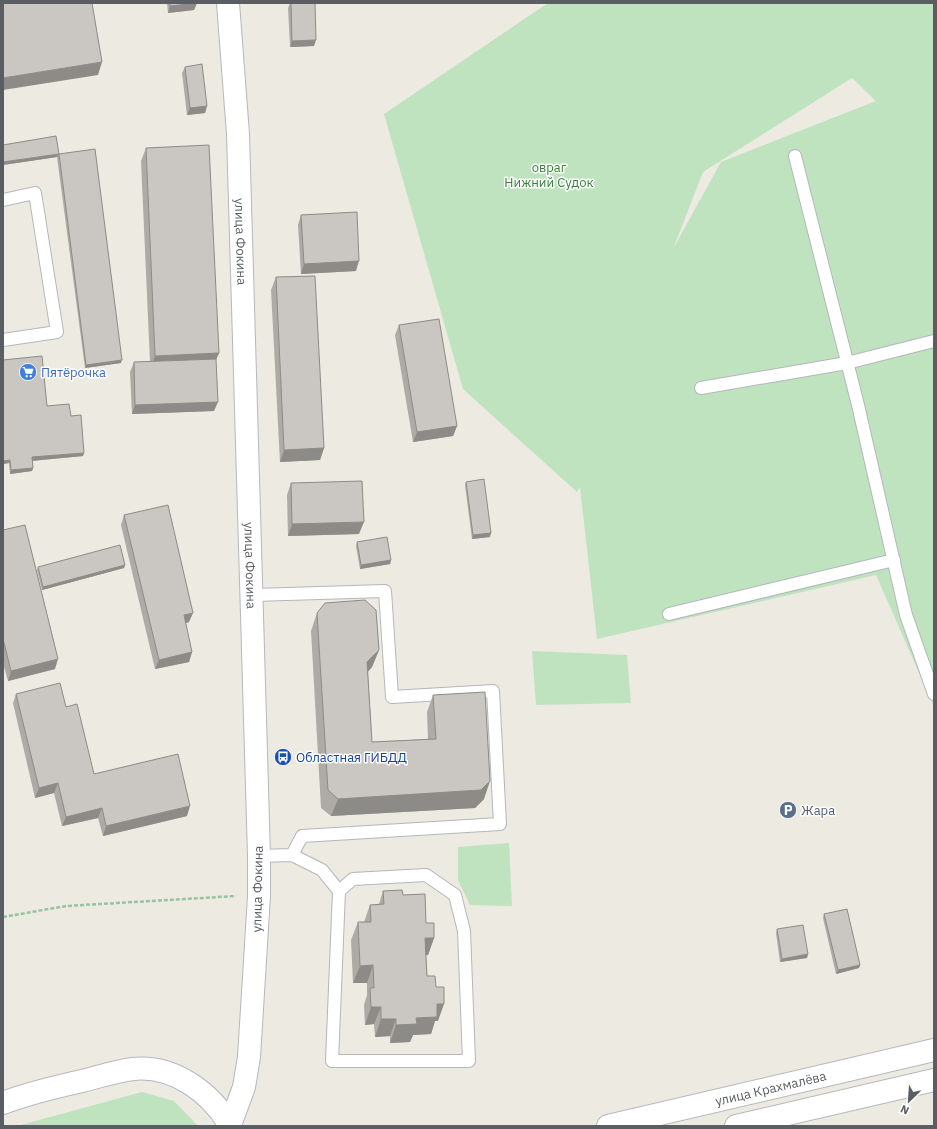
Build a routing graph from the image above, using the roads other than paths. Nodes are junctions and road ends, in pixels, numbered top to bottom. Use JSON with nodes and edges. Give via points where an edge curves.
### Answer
{"nodes":[{"id":1,"x":228,"y":3,"type":"edge"},
{"id":2,"x":795,"y":156,"type":"dead end"},
{"id":3,"x":3,"y":200,"type":"edge"},
{"id":4,"x":3,"y":340,"type":"edge"},
{"id":5,"x":934,"y":341,"type":"edge"},
{"id":6,"x":847,"y":363,"type":"junction"},
{"id":7,"x":701,"y":388,"type":"dead end"},
{"id":8,"x":894,"y":560,"type":"junction"},
{"id":9,"x":252,"y":595,"type":"junction"},
{"id":10,"x":669,"y":614,"type":"dead end"},
{"id":11,"x":934,"y":694,"type":"edge"},
{"id":12,"x":292,"y":855,"type":"junction"},
{"id":13,"x":259,"y":856,"type":"junction"},
{"id":14,"x":339,"y":891,"type":"junction"},
{"id":15,"x":934,"y":1050,"type":"edge"},
{"id":16,"x":934,"y":1080,"type":"edge"},
{"id":17,"x":3,"y":1103,"type":"edge"},
{"id":18,"x":230,"y":1126,"type":"edge"},
{"id":19,"x":608,"y":1126,"type":"edge"},
{"id":20,"x":736,"y":1126,"type":"edge"}],
"edges":[{"from":1,"to":9,"type":"main road","name":"улица Фокина","via":[[238,134]]},
{"from":2,"to":6,"type":"lane"},
{"from":3,"to":4,"type":"lane","via":[[35,193],[57,332]]},
{"from":5,"to":6,"type":"lane"},
{"from":6,"to":7,"type":"lane"},
{"from":6,"to":8,"type":"lane"},
{"from":8,"to":10,"type":"lane"},
{"from":8,"to":11,"type":"lane","via":[[906,614]]},
{"from":9,"to":12,"type":"lane","via":[[385,591],[392,697],[493,691],[500,824],[302,836]]},
{"from":9,"to":13,"type":"main road","name":"улица Фокина"},
{"from":12,"to":13,"type":"lane"},
{"from":12,"to":14,"type":"lane","via":[[322,870]]},
{"from":13,"to":18,"type":"main road","name":"улица Фокина","via":[[249,1057],[244,1087]]},
{"from":14,"to":14,"type":"lane","via":[[332,1060],[469,1061],[464,931],[455,895],[426,875],[353,879]]},
{"from":15,"to":19,"type":"main road","name":"улица Крахмалёва"},
{"from":16,"to":20,"type":"main road"},
{"from":17,"to":18,"type":"main road","via":[[36,1091],[132,1069],[151,1070],[185,1080],[198,1088],[218,1108]]}]}
